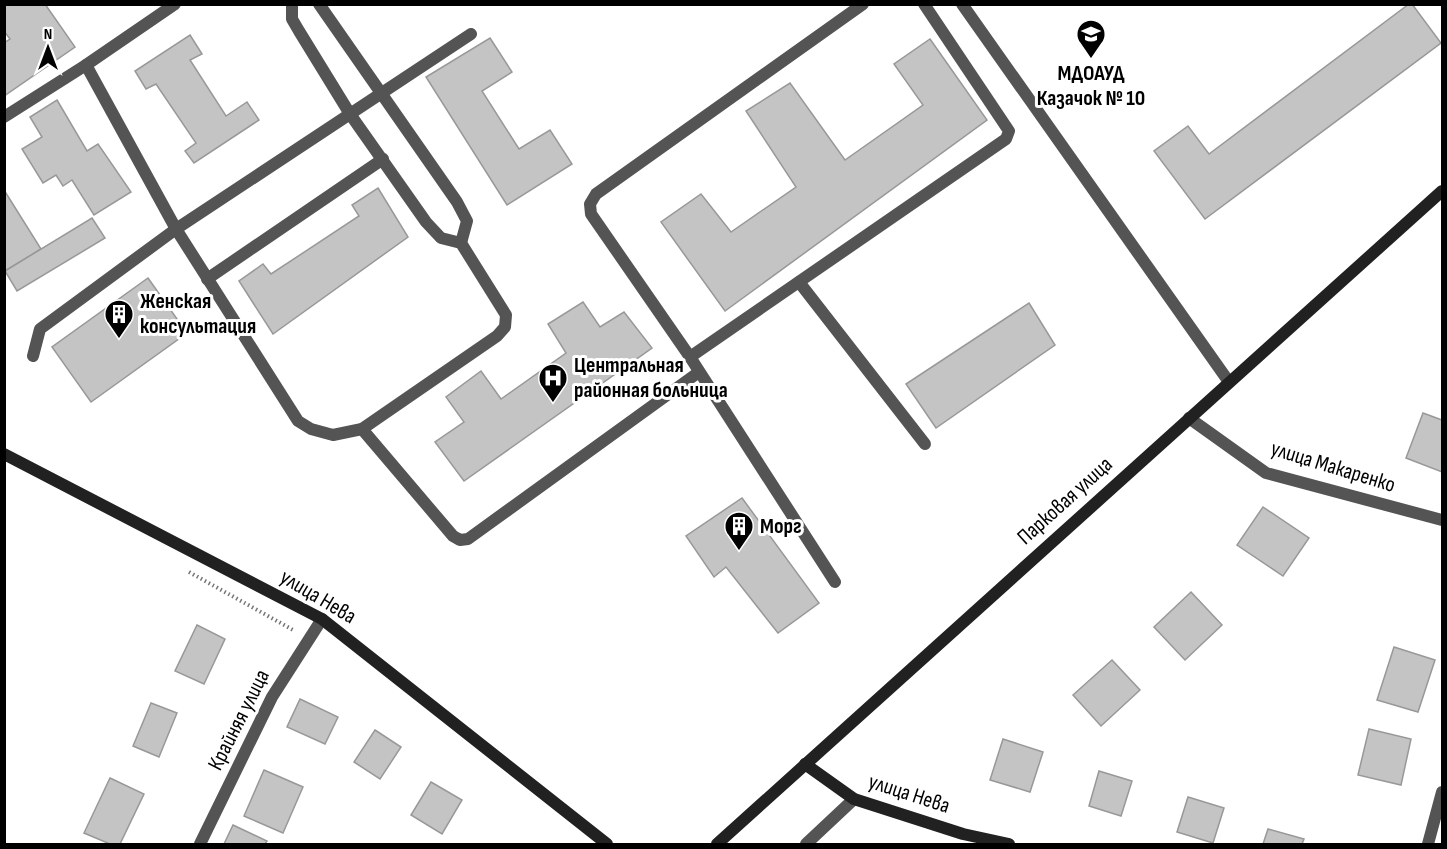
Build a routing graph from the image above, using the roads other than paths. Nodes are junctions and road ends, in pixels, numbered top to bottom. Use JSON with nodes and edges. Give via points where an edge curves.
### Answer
{"nodes":[{"id":1,"x":175,"y":4,"type":"edge"},
{"id":2,"x":292,"y":4,"type":"edge"},
{"id":3,"x":319,"y":4,"type":"edge"},
{"id":4,"x":863,"y":4,"type":"edge"},
{"id":5,"x":924,"y":4,"type":"edge"},
{"id":6,"x":962,"y":4,"type":"edge"},
{"id":7,"x":471,"y":34,"type":"dead end"},
{"id":8,"x":86,"y":65,"type":"junction"},
{"id":9,"x":380,"y":92,"type":"junction"},
{"id":10,"x":350,"y":114,"type":"junction"},
{"id":11,"x":4,"y":117,"type":"edge"},
{"id":12,"x":383,"y":159,"type":"junction"},
{"id":13,"x":1443,"y":191,"type":"edge"},
{"id":14,"x":176,"y":229,"type":"junction"},
{"id":15,"x":461,"y":243,"type":"junction"},
{"id":16,"x":207,"y":279,"type":"junction"},
{"id":17,"x":799,"y":282,"type":"junction"},
{"id":18,"x":33,"y":356,"type":"dead end"},
{"id":19,"x":690,"y":357,"type":"junction"},
{"id":20,"x":699,"y":372,"type":"junction"},
{"id":21,"x":1229,"y":382,"type":"junction"},
{"id":22,"x":1189,"y":418,"type":"junction"},
{"id":23,"x":362,"y":429,"type":"junction"},
{"id":24,"x":925,"y":444,"type":"dead end"},
{"id":25,"x":4,"y":454,"type":"edge"},
{"id":26,"x":1443,"y":520,"type":"edge"},
{"id":27,"x":835,"y":582,"type":"dead end"},
{"id":28,"x":322,"y":619,"type":"junction"},
{"id":29,"x":805,"y":764,"type":"junction"},
{"id":30,"x":1443,"y":792,"type":"edge"},
{"id":31,"x":854,"y":799,"type":"junction"},
{"id":32,"x":200,"y":844,"type":"edge"},
{"id":33,"x":607,"y":844,"type":"edge"},
{"id":34,"x":717,"y":844,"type":"edge"},
{"id":35,"x":806,"y":844,"type":"edge"},
{"id":36,"x":1009,"y":844,"type":"edge"},
{"id":37,"x":1428,"y":844,"type":"edge"}],
"edges":[{"from":1,"to":8,"type":"street"},
{"from":2,"to":10,"type":"street","via":[[292,19]]},
{"from":3,"to":9,"type":"street"},
{"from":4,"to":19,"type":"street","via":[[596,194],[590,204],[591,214]]},
{"from":5,"to":17,"type":"street","via":[[1009,131],[1006,139]]},
{"from":6,"to":21,"type":"street"},
{"from":7,"to":9,"type":"street"},
{"from":8,"to":11,"type":"street"},
{"from":8,"to":14,"type":"street"},
{"from":9,"to":10,"type":"street"},
{"from":9,"to":15,"type":"street","via":[[457,201],[467,221]]},
{"from":10,"to":12,"type":"street"},
{"from":10,"to":14,"type":"street"},
{"from":12,"to":15,"type":"street","via":[[426,222],[441,238]]},
{"from":12,"to":16,"type":"street"},
{"from":13,"to":21,"type":"main road","name":"Парковая улица"},
{"from":14,"to":16,"type":"street"},
{"from":14,"to":18,"type":"street","via":[[40,329]]},
{"from":15,"to":23,"type":"street","via":[[506,315],[505,327]]},
{"from":16,"to":23,"type":"street","via":[[298,421],[333,435]]},
{"from":17,"to":19,"type":"street"},
{"from":17,"to":24,"type":"street"},
{"from":19,"to":20,"type":"street"},
{"from":20,"to":23,"type":"street","via":[[468,539],[453,536]]},
{"from":20,"to":27,"type":"street"},
{"from":21,"to":22,"type":"main road","name":"Парковая улица"},
{"from":22,"to":26,"type":"street","name":"улица Макаренко","via":[[1266,473]]},
{"from":22,"to":29,"type":"main road","name":"Парковая улица"},
{"from":25,"to":28,"type":"main road","name":"улица Нева"},
{"from":28,"to":32,"type":"street","name":"Крайняя улица","via":[[272,697]]},
{"from":28,"to":33,"type":"main road","name":"улица Нева"},
{"from":29,"to":31,"type":"main road","name":"улица Нева"},
{"from":29,"to":34,"type":"main road","name":"Парковая улица"},
{"from":30,"to":37,"type":"street"},
{"from":31,"to":35,"type":"street"},
{"from":31,"to":36,"type":"main road","name":"улица Нева","via":[[963,834]]}]}
